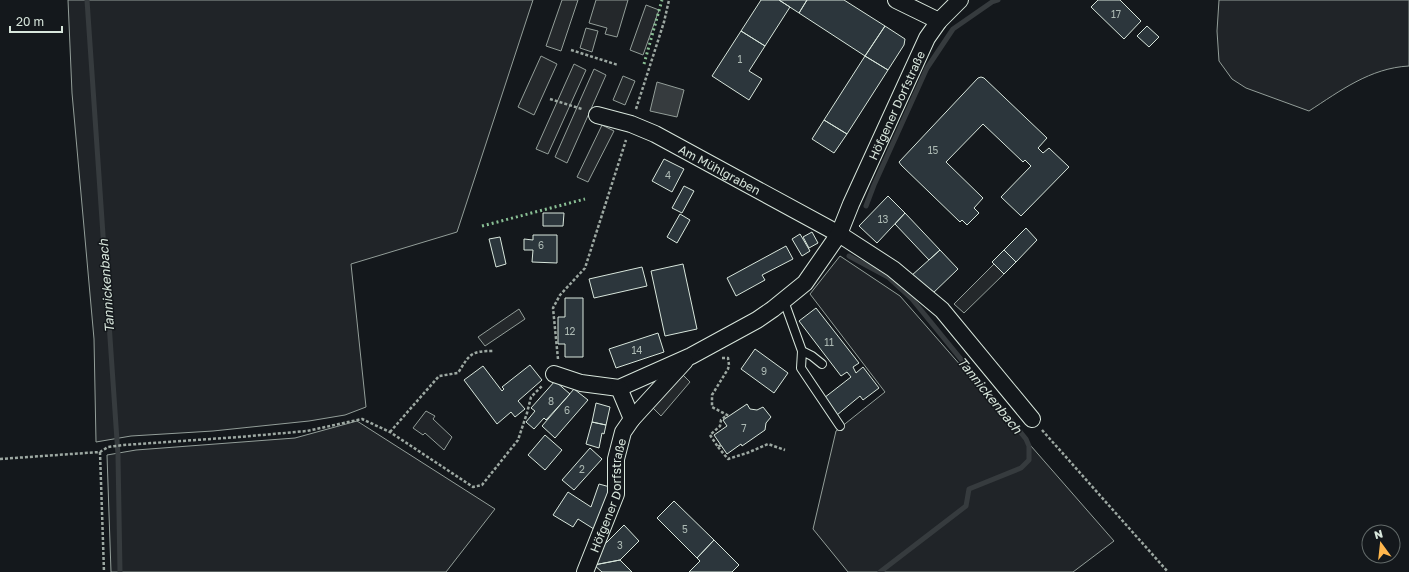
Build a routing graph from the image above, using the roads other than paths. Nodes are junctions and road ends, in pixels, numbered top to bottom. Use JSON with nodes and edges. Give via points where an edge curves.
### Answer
{"nodes":[{"id":1,"x":896,"y":0,"type":"edge"},
{"id":2,"x":960,"y":0,"type":"edge"},
{"id":3,"x":939,"y":21,"type":"junction"},
{"id":4,"x":597,"y":114,"type":"road end"},
{"id":5,"x":839,"y":234,"type":"junction"},
{"id":6,"x":784,"y":301,"type":"junction"},
{"id":7,"x":802,"y":352,"type":"junction"},
{"id":8,"x":691,"y":356,"type":"junction"},
{"id":9,"x":822,"y":364,"type":"dead end"},
{"id":10,"x":557,"y":375,"type":"road end"},
{"id":11,"x":619,"y":388,"type":"junction"},
{"id":12,"x":632,"y":419,"type":"junction"},
{"id":13,"x":1032,"y":419,"type":"road end"},
{"id":14,"x":840,"y":426,"type":"dead end"},
{"id":15,"x":585,"y":572,"type":"edge"}],
"edges":[{"from":1,"to":3,"type":"street"},
{"from":2,"to":3,"type":"street","name":"Höfgener Dorfstraße"},
{"from":3,"to":5,"type":"street","name":"Höfgener Dorfstraße","via":[[928,38]]},
{"from":4,"to":5,"type":"street","name":"Am Mühlgraben","via":[[655,134]]},
{"from":5,"to":6,"type":"street","name":"Höfgener Dorfstraße","via":[[805,282]]},
{"from":5,"to":13,"type":"street","via":[[893,269],[942,310]]},
{"from":6,"to":7,"type":"lane"},
{"from":6,"to":8,"type":"street","name":"Höfgener Dorfstraße","via":[[757,320]]},
{"from":7,"to":9,"type":"lane"},
{"from":7,"to":14,"type":"lane","via":[[800,368]]},
{"from":8,"to":11,"type":"street","name":"Höfgener Dorfstraße"},
{"from":8,"to":12,"type":"street","name":"Höfgener Dorfstraße"},
{"from":10,"to":11,"type":"street","via":[[581,383]]},
{"from":11,"to":12,"type":"street"},
{"from":12,"to":15,"type":"street","name":"Höfgener Dorfstraße","via":[[623,432],[616,459],[616,494]]}]}
